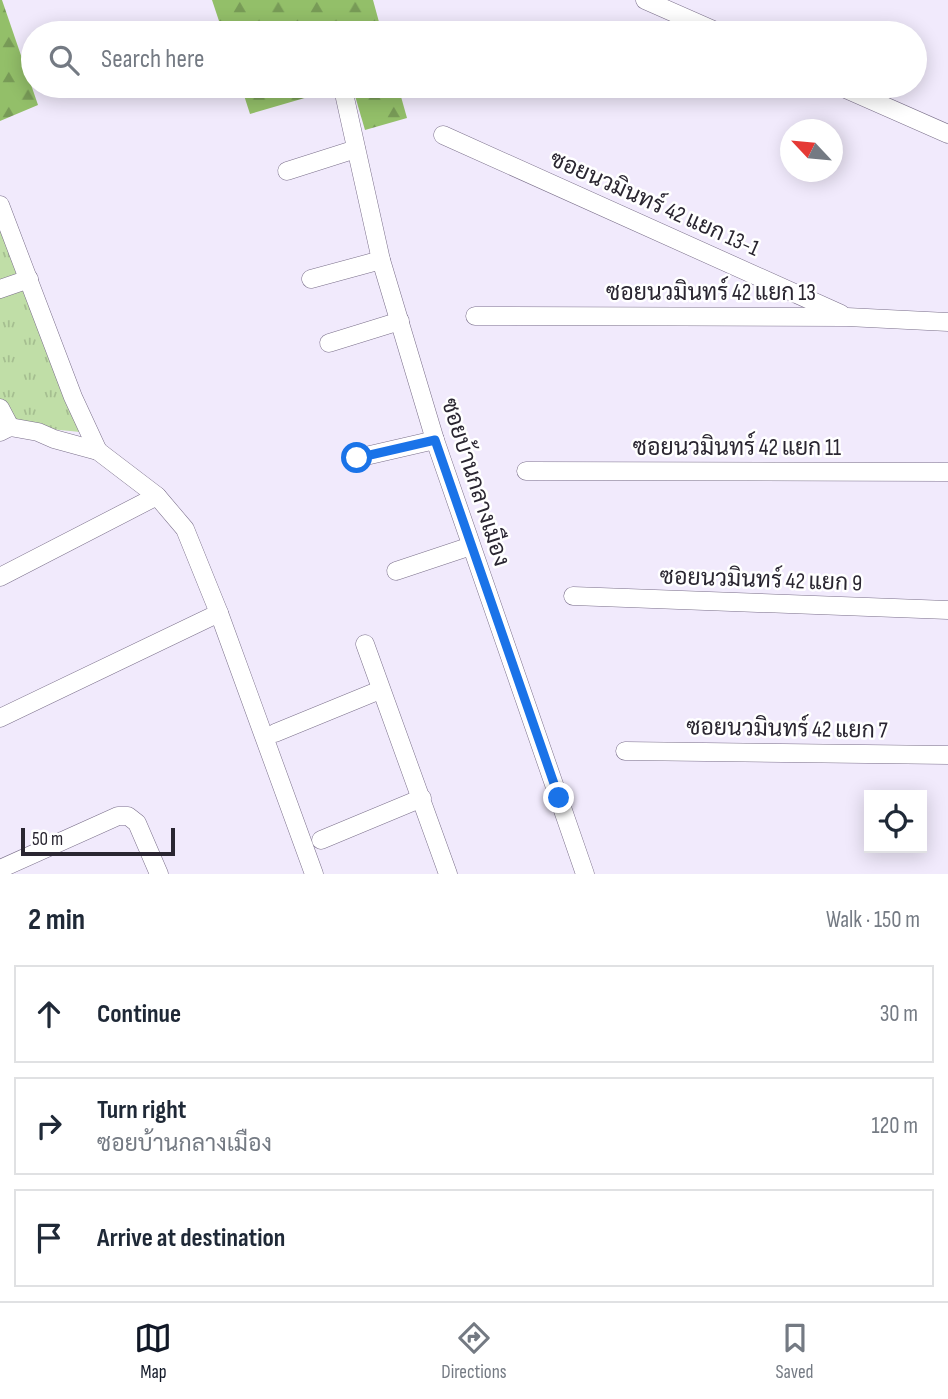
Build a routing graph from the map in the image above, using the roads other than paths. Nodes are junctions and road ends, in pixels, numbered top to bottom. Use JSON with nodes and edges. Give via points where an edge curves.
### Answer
{"nodes":[{"id":1,"x":645,"y":0,"type":"edge"},
{"id":2,"x":693,"y":21,"type":"edge"},
{"id":3,"x":345,"y":98,"type":"dead end"},
{"id":4,"x":866,"y":98,"type":"edge"},
{"id":5,"x":948,"y":134,"type":"edge"},
{"id":6,"x":443,"y":135,"type":"dead end"},
{"id":7,"x":356,"y":149,"type":"junction"},
{"id":8,"x":287,"y":171,"type":"dead end"},
{"id":9,"x":0,"y":205,"type":"edge"},
{"id":10,"x":381,"y":260,"type":"junction"},
{"id":11,"x":29,"y":279,"type":"junction"},
{"id":12,"x":311,"y":279,"type":"dead end"},
{"id":13,"x":0,"y":289,"type":"edge"},
{"id":14,"x":475,"y":316,"type":"dead end"},
{"id":15,"x":847,"y":317,"type":"junction"},
{"id":16,"x":400,"y":321,"type":"junction"},
{"id":17,"x":948,"y":322,"type":"edge"},
{"id":18,"x":329,"y":343,"type":"dead end"},
{"id":19,"x":0,"y":408,"type":"edge"},
{"id":20,"x":5,"y":429,"type":"edge"},
{"id":21,"x":435,"y":440,"type":"junction"},
{"id":22,"x":98,"y":451,"type":"junction"},
{"id":23,"x":357,"y":458,"type":"dead end"},
{"id":24,"x":526,"y":471,"type":"dead end"},
{"id":25,"x":948,"y":472,"type":"edge"},
{"id":26,"x":157,"y":496,"type":"junction"},
{"id":27,"x":471,"y":546,"type":"junction"},
{"id":28,"x":396,"y":570,"type":"dead end"},
{"id":29,"x":0,"y":577,"type":"edge"},
{"id":30,"x":573,"y":596,"type":"dead end"},
{"id":31,"x":948,"y":610,"type":"edge"},
{"id":32,"x":219,"y":613,"type":"junction"},
{"id":33,"x":365,"y":645,"type":"dead end"},
{"id":34,"x":380,"y":690,"type":"junction"},
{"id":35,"x":0,"y":718,"type":"edge"},
{"id":36,"x":275,"y":733,"type":"dead end"},
{"id":37,"x":625,"y":751,"type":"dead end"},
{"id":38,"x":948,"y":755,"type":"edge"},
{"id":39,"x":422,"y":798,"type":"junction"},
{"id":40,"x":321,"y":840,"type":"dead end"},
{"id":41,"x":4,"y":870,"type":"edge"},
{"id":42,"x":159,"y":874,"type":"edge"},
{"id":43,"x":314,"y":874,"type":"edge"},
{"id":44,"x":448,"y":874,"type":"edge"},
{"id":45,"x":585,"y":874,"type":"edge"}],
"edges":[{"from":1,"to":2,"type":"street"},
{"from":3,"to":7,"type":"street","name":"ซอยบ้านกลางเมือง"},
{"from":4,"to":5,"type":"street"},
{"from":6,"to":15,"type":"street","name":"ซอยนวมินทร์ 42 แยก 13-1"},
{"from":7,"to":8,"type":"street"},
{"from":7,"to":10,"type":"street","name":"ซอยบ้านกลางเมือง"},
{"from":9,"to":11,"type":"street"},
{"from":10,"to":12,"type":"street"},
{"from":10,"to":16,"type":"street","name":"ซอยบ้านกลางเมือง"},
{"from":11,"to":13,"type":"street"},
{"from":11,"to":22,"type":"street"},
{"from":14,"to":15,"type":"street","name":"ซอยนวมินทร์ 42 แยก 13"},
{"from":15,"to":17,"type":"street","name":"ซอยนวมินทร์ 42 แยก 13"},
{"from":16,"to":18,"type":"street"},
{"from":16,"to":21,"type":"street","name":"ซอยบ้านกลางเมือง"},
{"from":19,"to":20,"type":"street"},
{"from":20,"to":22,"type":"street","via":[[38,432]]},
{"from":21,"to":23,"type":"street"},
{"from":21,"to":27,"type":"street","name":"ซอยบ้านกลางเมือง"},
{"from":22,"to":26,"type":"street"},
{"from":24,"to":25,"type":"street","name":"ซอยนวมินทร์ 42 แยก 11"},
{"from":26,"to":29,"type":"street"},
{"from":26,"to":32,"type":"street","via":[[185,529]]},
{"from":27,"to":28,"type":"street"},
{"from":27,"to":45,"type":"street","name":"ซอยบ้านกลางเมือง"},
{"from":30,"to":31,"type":"street","name":"ซอยนวมินทร์ 42 แยก 9"},
{"from":32,"to":35,"type":"street"},
{"from":32,"to":43,"type":"street"},
{"from":33,"to":34,"type":"street"},
{"from":34,"to":36,"type":"street"},
{"from":34,"to":39,"type":"street"},
{"from":37,"to":38,"type":"street","name":"ซอยนวมินทร์ 42 แยก 7"},
{"from":39,"to":40,"type":"street"},
{"from":39,"to":44,"type":"street"},
{"from":41,"to":42,"type":"street","via":[[118,816],[128,816],[137,823]]}]}
